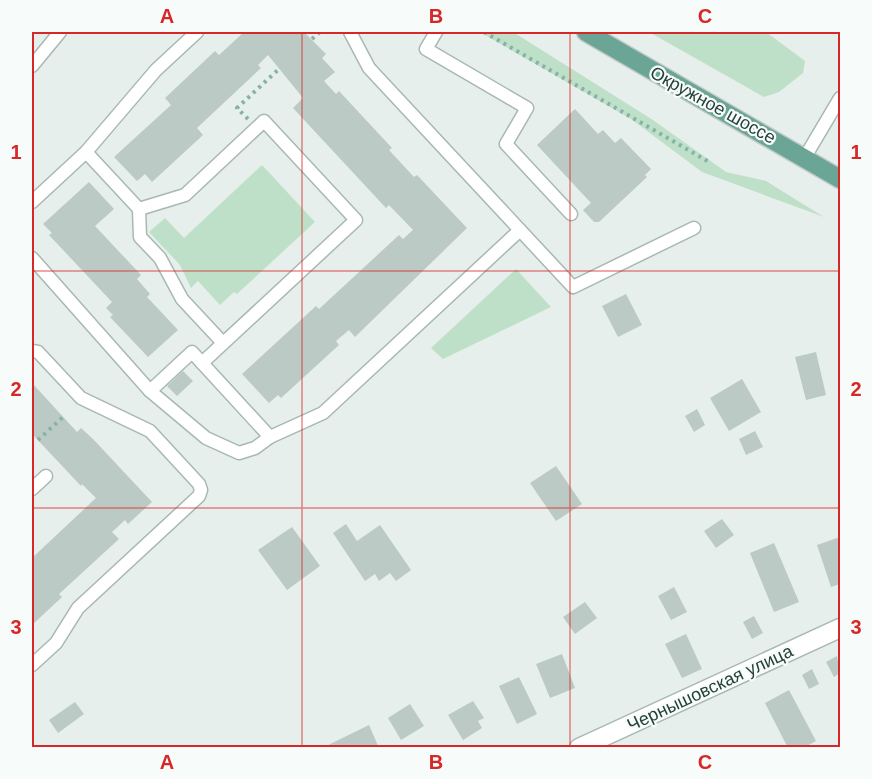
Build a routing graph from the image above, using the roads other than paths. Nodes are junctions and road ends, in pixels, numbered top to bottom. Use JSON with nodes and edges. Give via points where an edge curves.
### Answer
{"nodes":[{"id":1,"x":60,"y":32,"type":"edge"},
{"id":2,"x":197,"y":32,"type":"edge"},
{"id":3,"x":350,"y":32,"type":"edge"},
{"id":4,"x":436,"y":32,"type":"edge"},
{"id":5,"x":586,"y":32,"type":"edge"},
{"id":6,"x":32,"y":66,"type":"edge"},
{"id":7,"x":840,"y":98,"type":"edge"},
{"id":8,"x":86,"y":152,"type":"junction"},
{"id":9,"x":805,"y":157,"type":"junction"},
{"id":10,"x":840,"y":179,"type":"edge"},
{"id":11,"x":32,"y":202,"type":"edge"},
{"id":12,"x":139,"y":209,"type":"junction"},
{"id":13,"x":571,"y":214,"type":"dead end"},
{"id":14,"x":694,"y":228,"type":"dead end"},
{"id":15,"x":520,"y":230,"type":"junction"},
{"id":16,"x":32,"y":258,"type":"edge"},
{"id":17,"x":223,"y":343,"type":"junction"},
{"id":18,"x":32,"y":351,"type":"edge"},
{"id":19,"x":202,"y":363,"type":"junction"},
{"id":20,"x":150,"y":391,"type":"junction"},
{"id":21,"x":270,"y":437,"type":"junction"},
{"id":22,"x":46,"y":476,"type":"dead end"},
{"id":23,"x":32,"y":489,"type":"edge"},
{"id":24,"x":840,"y":628,"type":"edge"},
{"id":25,"x":32,"y":665,"type":"edge"},
{"id":26,"x":579,"y":747,"type":"edge"}],
"edges":[{"from":1,"to":6,"type":"lane"},
{"from":2,"to":8,"type":"lane","via":[[156,70]]},
{"from":3,"to":15,"type":"lane","via":[[369,68]]},
{"from":4,"to":13,"type":"lane","via":[[426,49],[527,108],[506,144]]},
{"from":5,"to":9,"type":"main road","name":"Окружное шоссе"},
{"from":7,"to":9,"type":"lane"},
{"from":8,"to":11,"type":"lane"},
{"from":8,"to":12,"type":"lane"},
{"from":9,"to":10,"type":"main road","name":"Окружное шоссе"},
{"from":12,"to":17,"type":"lane","via":[[140,237],[160,258],[182,299]]},
{"from":12,"to":17,"type":"lane","via":[[184,195],[264,121],[356,220]]},
{"from":14,"to":15,"type":"lane","via":[[573,287]]},
{"from":15,"to":21,"type":"lane","via":[[323,413]]},
{"from":16,"to":20,"type":"lane"},
{"from":17,"to":19,"type":"lane"},
{"from":18,"to":25,"type":"lane","via":[[38,352],[81,398],[150,431],[201,490],[78,608],[56,643]]},
{"from":19,"to":20,"type":"lane","via":[[192,352]]},
{"from":19,"to":21,"type":"lane"},
{"from":20,"to":21,"type":"lane","via":[[223,448],[239,453]]},
{"from":22,"to":23,"type":"lane"},
{"from":24,"to":26,"type":"street","name":"Чернышовская улица"}]}
